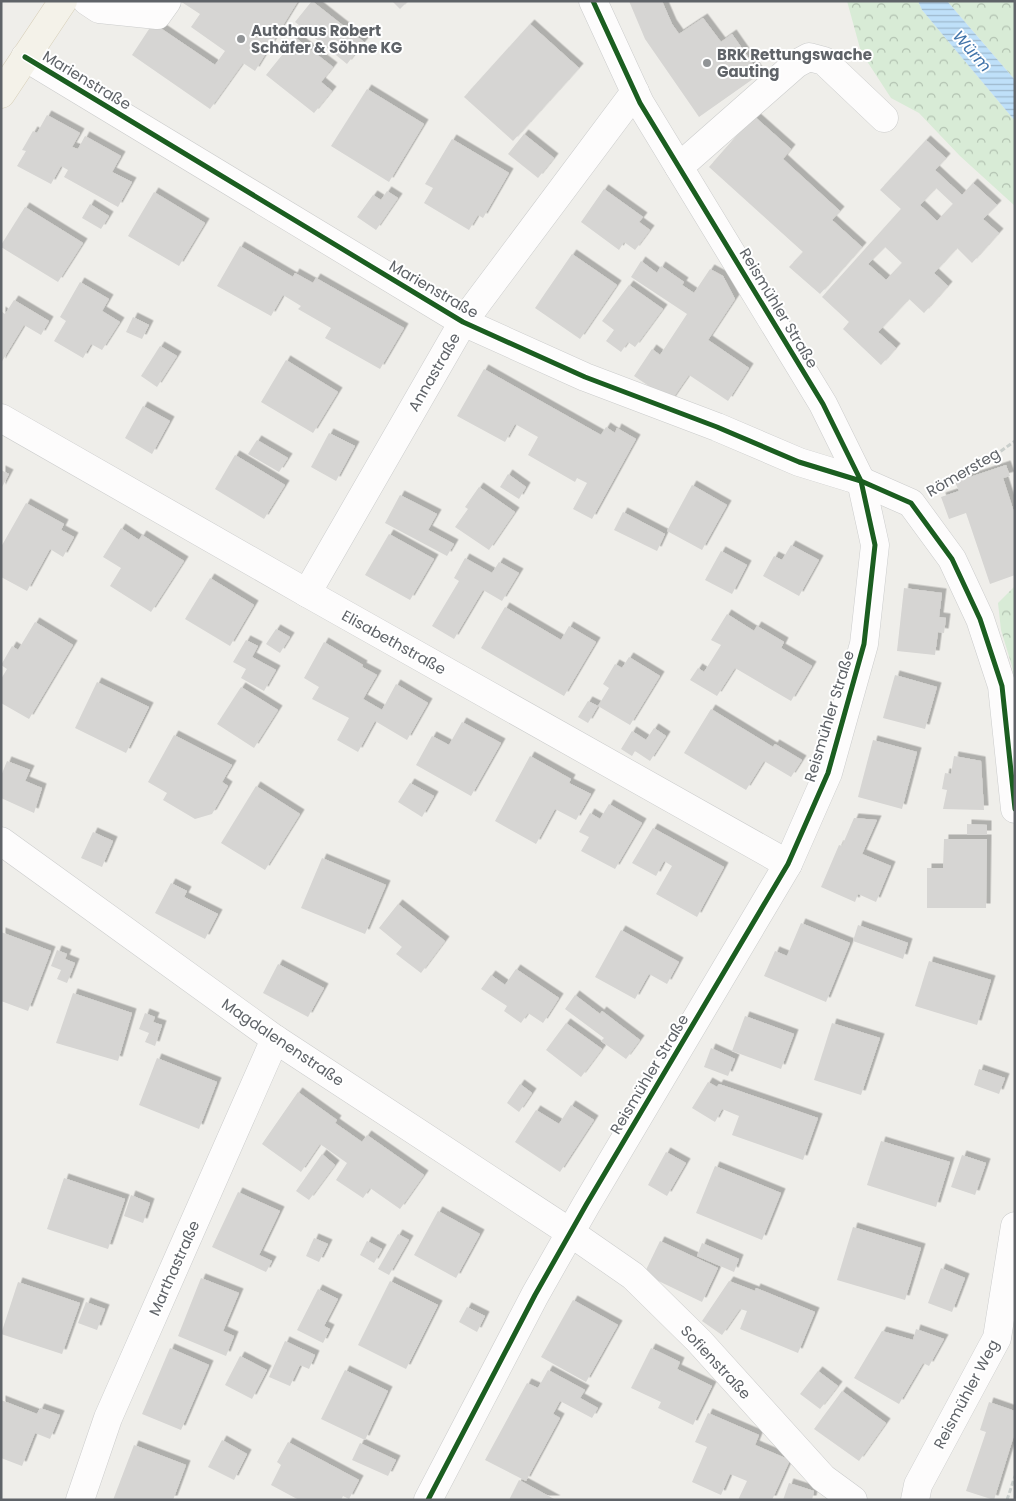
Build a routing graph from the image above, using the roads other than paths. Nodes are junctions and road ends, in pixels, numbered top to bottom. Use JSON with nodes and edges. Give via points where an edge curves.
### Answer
{"nodes":[{"id":1,"x":63,"y":1,"type":"edge"},
{"id":2,"x":88,"y":1,"type":"edge"},
{"id":3,"x":167,"y":1,"type":"edge"},
{"id":4,"x":593,"y":1,"type":"edge"},
{"id":5,"x":25,"y":57,"type":"junction"},
{"id":6,"x":635,"y":92,"type":"junction"},
{"id":7,"x":1,"y":94,"type":"edge"},
{"id":8,"x":884,"y":118,"type":"dead end"},
{"id":9,"x":679,"y":167,"type":"junction"},
{"id":10,"x":463,"y":322,"type":"junction"},
{"id":11,"x":1,"y":418,"type":"edge"},
{"id":12,"x":861,"y":480,"type":"junction"},
{"id":13,"x":307,"y":593,"type":"junction"},
{"id":14,"x":1013,"y":778,"type":"edge"},
{"id":15,"x":1015,"y":809,"type":"edge"},
{"id":16,"x":1,"y":841,"type":"edge"},
{"id":17,"x":788,"y":864,"type":"junction"},
{"id":18,"x":275,"y":1039,"type":"junction"},
{"id":19,"x":1015,"y":1226,"type":"edge"},
{"id":20,"x":571,"y":1233,"type":"junction"},
{"id":21,"x":80,"y":1500,"type":"edge"},
{"id":22,"x":428,"y":1500,"type":"edge"},
{"id":23,"x":853,"y":1500,"type":"edge"},
{"id":24,"x":915,"y":1500,"type":"edge"}],
"edges":[{"from":1,"to":5,"type":"main road"},
{"from":2,"to":3,"type":"street","via":[[99,10],[157,15]]},
{"from":4,"to":6,"type":"street","name":"Reismühler Straße"},
{"from":5,"to":7,"type":"main road"},
{"from":5,"to":10,"type":"street","name":"Marienstraße"},
{"from":6,"to":9,"type":"street","name":"Reismühler Straße"},
{"from":6,"to":10,"type":"street","name":"Annastraße"},
{"from":8,"to":9,"type":"street","via":[[824,61],[809,57],[796,64]]},
{"from":9,"to":12,"type":"street","name":"Reismühler Straße","via":[[823,404]]},
{"from":10,"to":12,"type":"street","name":"Marienstraße","via":[[585,377],[799,462]]},
{"from":10,"to":13,"type":"street","name":"Annastraße"},
{"from":11,"to":13,"type":"street","name":"Elisabethstraße"},
{"from":12,"to":14,"type":"street","via":[[911,503],[952,559],[980,619],[1002,686]]},
{"from":12,"to":17,"type":"street","name":"Reismühler Straße","via":[[875,545],[864,644],[828,773]]},
{"from":13,"to":17,"type":"street","name":"Elisabethstraße"},
{"from":14,"to":15,"type":"street"},
{"from":16,"to":18,"type":"street","name":"Magdalenenstraße"},
{"from":17,"to":20,"type":"street","name":"Reismühler Straße"},
{"from":18,"to":20,"type":"street","name":"Magdalenenstraße"},
{"from":18,"to":21,"type":"street","name":"Marthastraße","via":[[108,1418]]},
{"from":19,"to":24,"type":"street","name":"Reismühler Weg","via":[[997,1338],[918,1485]]},
{"from":20,"to":22,"type":"street","name":"Reismühler Straße"},
{"from":20,"to":23,"type":"street","name":"Sofienstraße","via":[[633,1276],[699,1341],[823,1478]]}]}
